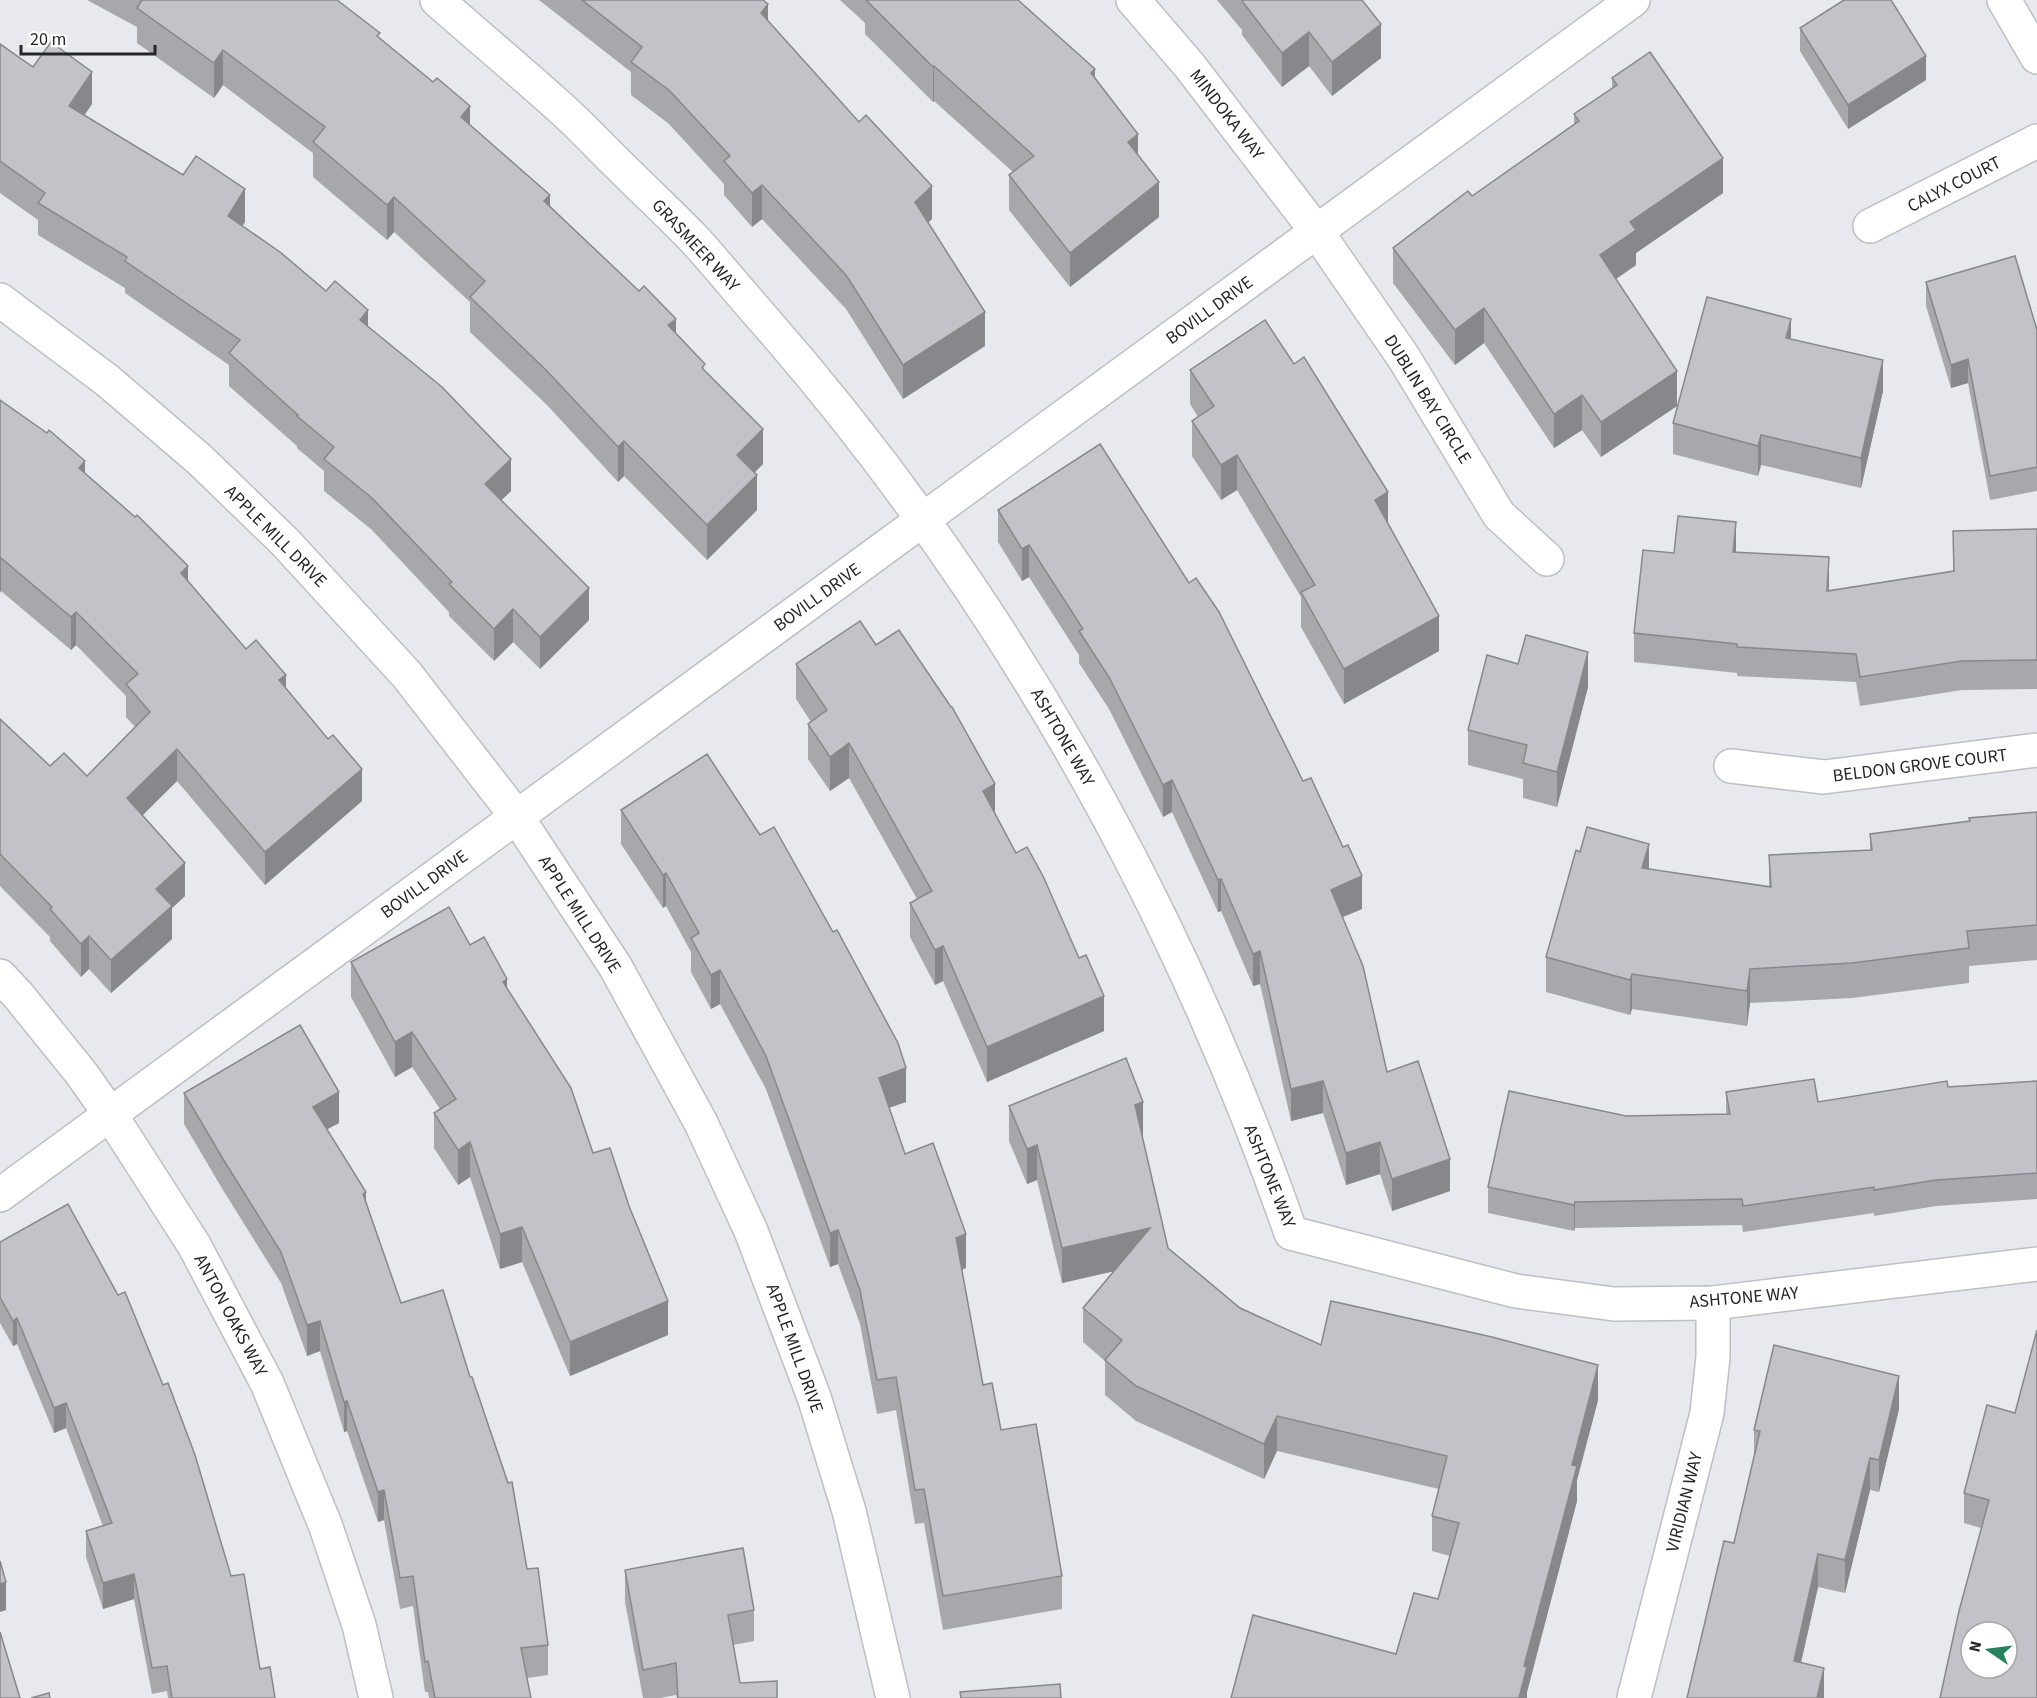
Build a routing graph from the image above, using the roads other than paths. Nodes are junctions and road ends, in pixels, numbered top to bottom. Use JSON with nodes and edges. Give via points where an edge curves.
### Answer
{"nodes":[{"id":1,"x":437,"y":0,"type":"edge"},
{"id":2,"x":1133,"y":0,"type":"edge"},
{"id":3,"x":1633,"y":0,"type":"edge"},
{"id":4,"x":2004,"y":0,"type":"edge"},
{"id":5,"x":2037,"y":57,"type":"edge"},
{"id":6,"x":2037,"y":141,"type":"edge"},
{"id":7,"x":1870,"y":226,"type":"dead end"},
{"id":8,"x":1317,"y":231,"type":"junction"},
{"id":9,"x":0,"y":300,"type":"edge"},
{"id":10,"x":924,"y":519,"type":"junction"},
{"id":11,"x":1547,"y":559,"type":"dead end"},
{"id":12,"x":2037,"y":750,"type":"edge"},
{"id":13,"x":1731,"y":766,"type":"dead end"},
{"id":14,"x":517,"y":817,"type":"junction"},
{"id":15,"x":0,"y":976,"type":"edge"},
{"id":16,"x":110,"y":1114,"type":"junction"},
{"id":17,"x":0,"y":1195,"type":"edge"},
{"id":18,"x":2037,"y":1264,"type":"edge"},
{"id":19,"x":1713,"y":1303,"type":"junction"},
{"id":20,"x":376,"y":1698,"type":"edge"},
{"id":21,"x":893,"y":1698,"type":"edge"},
{"id":22,"x":1634,"y":1698,"type":"edge"}],
"edges":[{"from":1,"to":10,"type":"street","name":"GRASMEER WAY","via":[[565,112],[694,240],[814,376]]},
{"from":2,"to":8,"type":"street","name":"MINDOKA WAY","via":[[1189,65]]},
{"from":3,"to":8,"type":"street","name":"BOVILL DRIVE"},
{"from":4,"to":5,"type":"street"},
{"from":6,"to":7,"type":"street","name":"CALYX COURT"},
{"from":8,"to":10,"type":"street","name":"BOVILL DRIVE"},
{"from":8,"to":11,"type":"street","name":"DUBLIN BAY CIRCLE","via":[[1404,358],[1499,515]]},
{"from":9,"to":14,"type":"street","name":"APPLE MILL DRIVE","via":[[108,381],[199,459],[285,542],[407,675]]},
{"from":10,"to":14,"type":"street","name":"BOVILL DRIVE"},
{"from":10,"to":19,"type":"street","name":"ASHTONE WAY","via":[[1067,740],[1130,856],[1206,1015],[1290,1233],[1516,1291],[1614,1304]]},
{"from":12,"to":13,"type":"street","name":"BELDON GROVE COURT","via":[[1824,777]]},
{"from":14,"to":16,"type":"street","name":"BOVILL DRIVE"},
{"from":14,"to":21,"type":"street","name":"APPLE MILL DRIVE","via":[[615,966],[700,1123],[751,1231],[814,1397],[846,1499]]},
{"from":15,"to":16,"type":"street","name":"ANTON OAKS WAY"},
{"from":16,"to":17,"type":"street","name":"BOVILL DRIVE"},
{"from":16,"to":20,"type":"street","name":"ANTON OAKS WAY","via":[[194,1245],[267,1383],[326,1527],[359,1625]]},
{"from":18,"to":19,"type":"street","name":"ASHTONE WAY"},
{"from":19,"to":22,"type":"street","name":"VIRIDIAN WAY","via":[[1707,1413]]}]}
